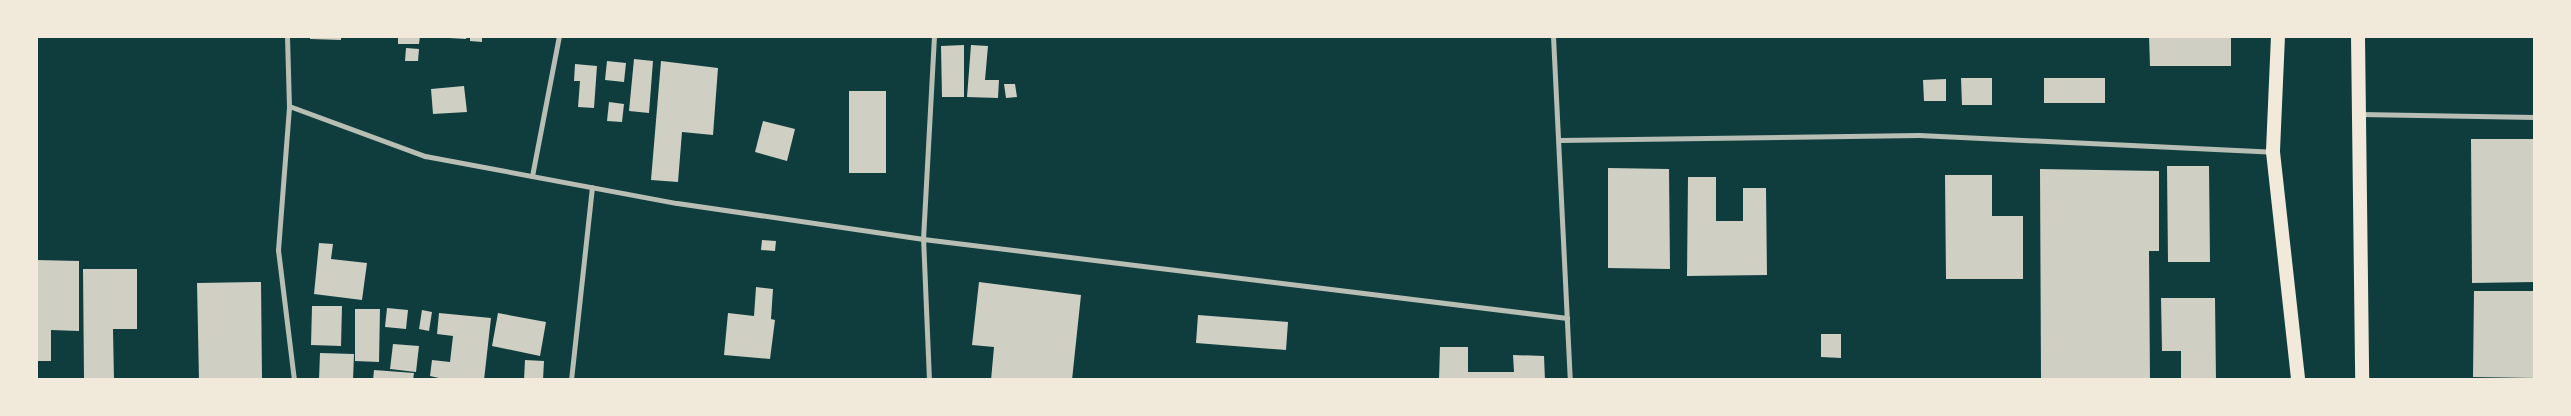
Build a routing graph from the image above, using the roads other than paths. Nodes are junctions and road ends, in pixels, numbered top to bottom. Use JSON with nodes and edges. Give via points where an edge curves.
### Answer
{"nodes":[{"id":1,"x":287,"y":36,"type":"edge"},
{"id":2,"x":559,"y":36,"type":"edge"},
{"id":3,"x":934,"y":36,"type":"edge"},
{"id":4,"x":1553,"y":36,"type":"edge"},
{"id":5,"x":2278,"y":36,"type":"edge"},
{"id":6,"x":2358,"y":36,"type":"edge"},
{"id":7,"x":289,"y":106,"type":"junction"},
{"id":8,"x":2359,"y":114,"type":"junction"},
{"id":9,"x":2535,"y":117,"type":"edge"},
{"id":10,"x":1559,"y":140,"type":"junction"},
{"id":11,"x":2273,"y":152,"type":"junction"},
{"id":12,"x":532,"y":176,"type":"junction"},
{"id":13,"x":592,"y":187,"type":"junction"},
{"id":14,"x":923,"y":239,"type":"junction"},
{"id":15,"x":1567,"y":318,"type":"junction"},
{"id":16,"x":294,"y":380,"type":"edge"},
{"id":17,"x":571,"y":380,"type":"edge"},
{"id":18,"x":929,"y":380,"type":"edge"},
{"id":19,"x":1570,"y":380,"type":"edge"},
{"id":20,"x":2298,"y":380,"type":"edge"},
{"id":21,"x":2362,"y":380,"type":"edge"}],
"edges":[{"from":1,"to":7,"type":"street"},
{"from":2,"to":12,"type":"street"},
{"from":3,"to":14,"type":"street"},
{"from":4,"to":10,"type":"street"},
{"from":5,"to":11,"type":"highway"},
{"from":6,"to":8,"type":"highway"},
{"from":7,"to":12,"type":"street","via":[[425,156]]},
{"from":7,"to":16,"type":"street","via":[[278,250]]},
{"from":8,"to":9,"type":"street"},
{"from":8,"to":21,"type":"highway"},
{"from":10,"to":11,"type":"street","via":[[1920,135]]},
{"from":10,"to":15,"type":"street"},
{"from":11,"to":20,"type":"highway"},
{"from":12,"to":13,"type":"street"},
{"from":13,"to":14,"type":"street","via":[[677,203]]},
{"from":13,"to":17,"type":"street"},
{"from":14,"to":15,"type":"street"},
{"from":14,"to":18,"type":"street"},
{"from":15,"to":19,"type":"street"}]}
